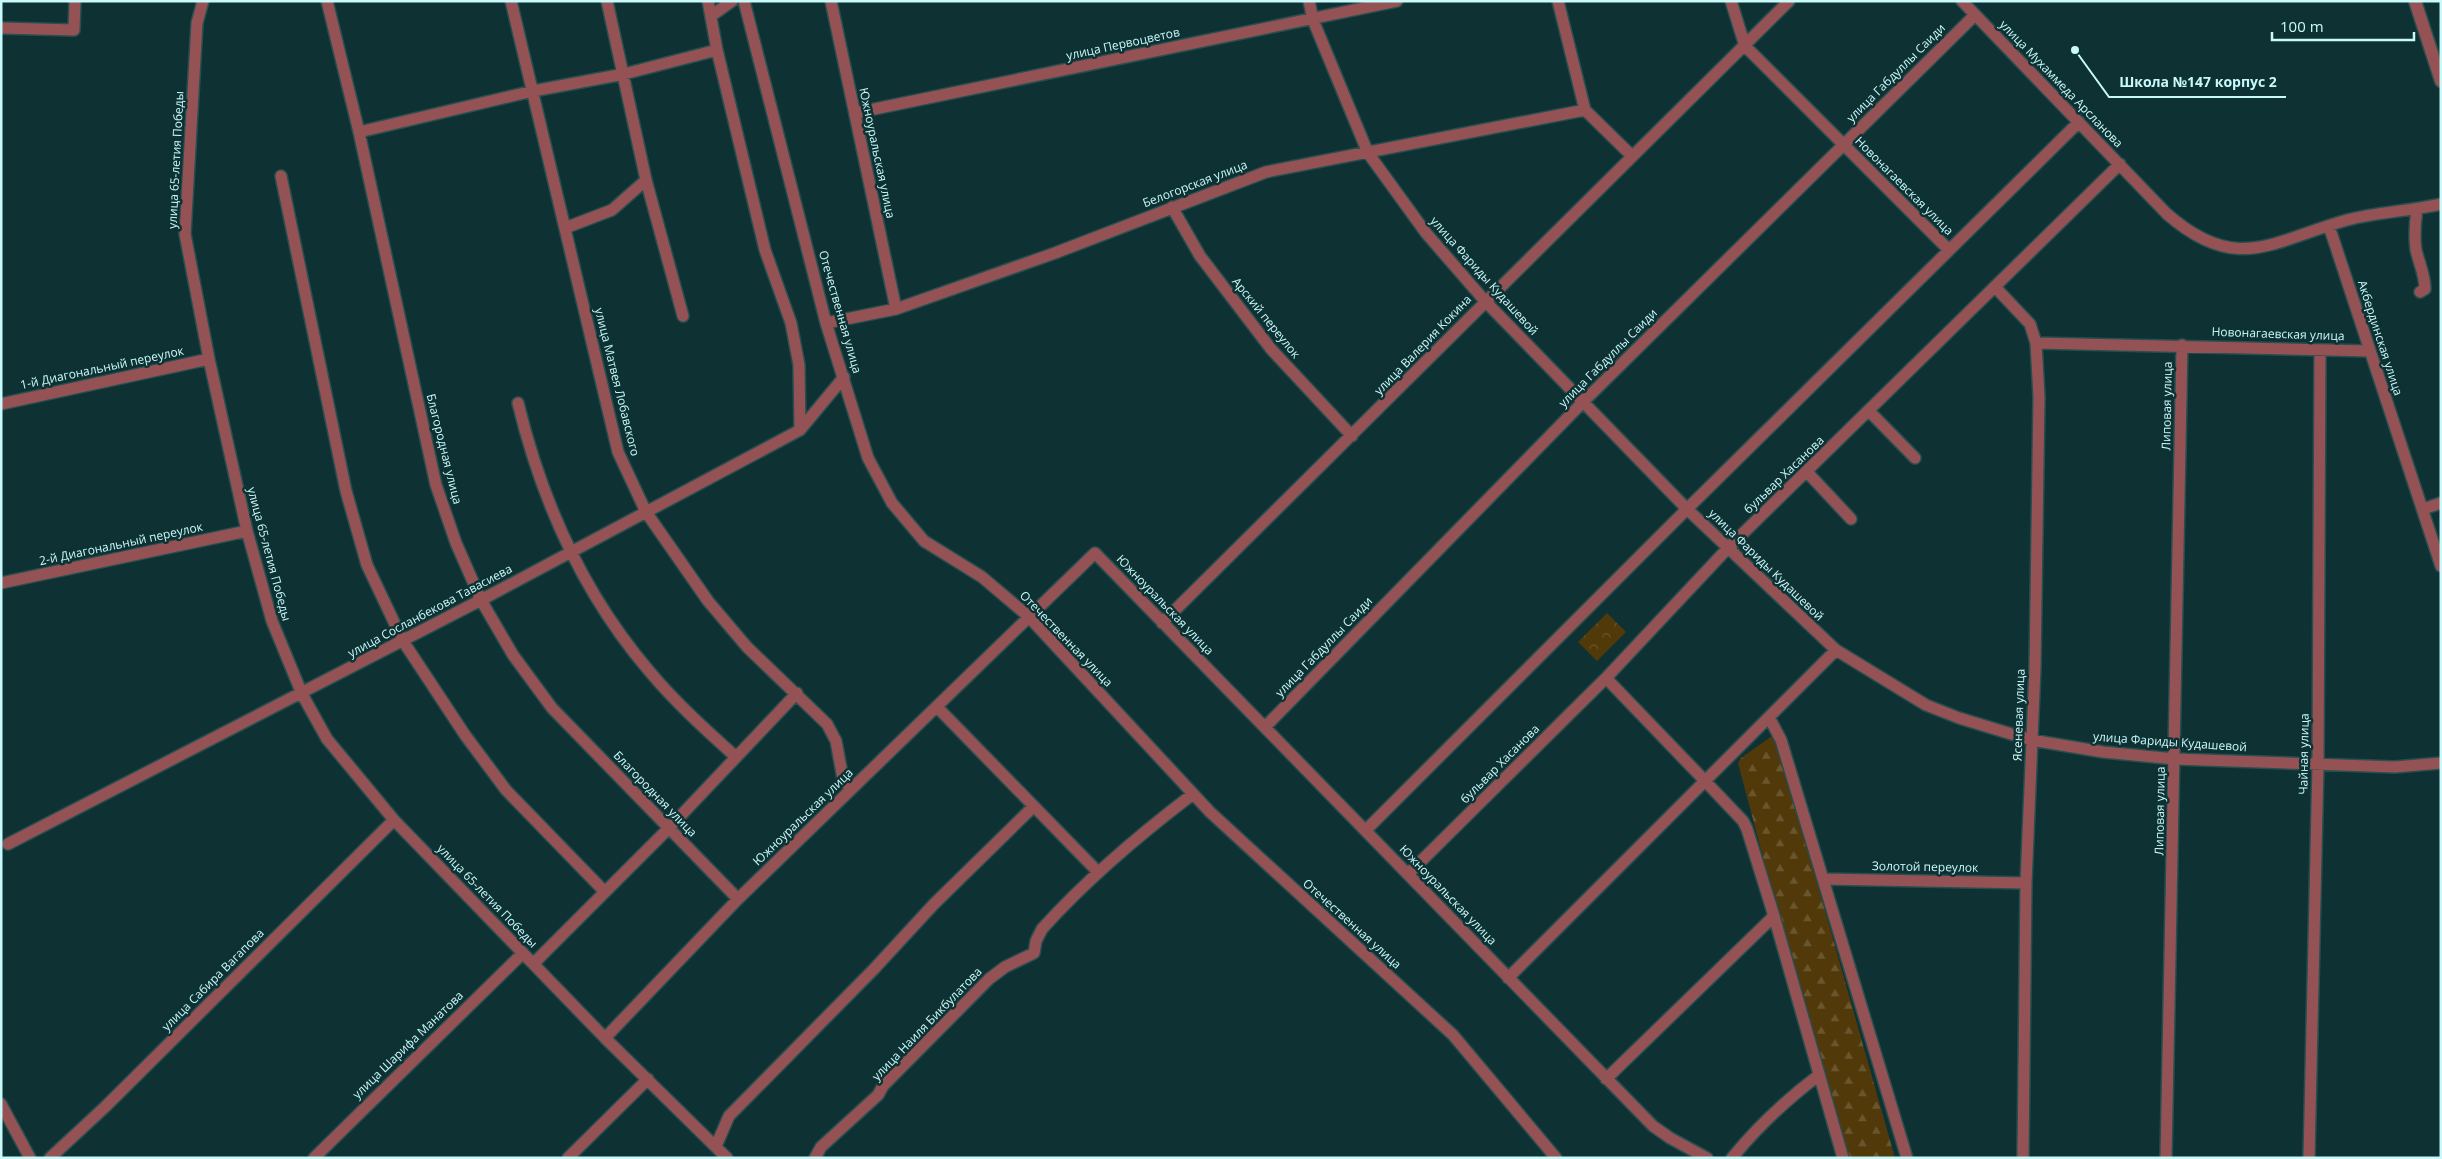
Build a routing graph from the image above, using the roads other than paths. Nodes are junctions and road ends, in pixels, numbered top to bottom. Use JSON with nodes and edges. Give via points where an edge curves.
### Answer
{"nodes":[{"id":1,"x":75,"y":1,"type":"edge"},
{"id":2,"x":203,"y":1,"type":"edge"},
{"id":3,"x":327,"y":1,"type":"edge"},
{"id":4,"x":511,"y":1,"type":"edge"},
{"id":5,"x":607,"y":1,"type":"edge"},
{"id":6,"x":708,"y":1,"type":"edge"},
{"id":7,"x":732,"y":1,"type":"edge"},
{"id":8,"x":744,"y":1,"type":"edge"},
{"id":9,"x":831,"y":1,"type":"edge"},
{"id":10,"x":1309,"y":1,"type":"edge"},
{"id":11,"x":1397,"y":1,"type":"edge"},
{"id":12,"x":1558,"y":1,"type":"edge"},
{"id":13,"x":1731,"y":1,"type":"edge"},
{"id":14,"x":1789,"y":1,"type":"edge"},
{"id":15,"x":1962,"y":1,"type":"edge"},
{"id":16,"x":2415,"y":1,"type":"edge"},
{"id":17,"x":1975,"y":15,"type":"junction"},
{"id":18,"x":711,"y":16,"type":"junction"},
{"id":19,"x":1313,"y":20,"type":"junction"},
{"id":20,"x":1,"y":28,"type":"edge"},
{"id":21,"x":1745,"y":46,"type":"junction"},
{"id":22,"x":717,"y":50,"type":"junction"},
{"id":23,"x":624,"y":74,"type":"junction"},
{"id":24,"x":2441,"y":82,"type":"edge"},
{"id":25,"x":533,"y":91,"type":"junction"},
{"id":26,"x":1585,"y":110,"type":"junction"},
{"id":27,"x":854,"y":113,"type":"junction"},
{"id":28,"x":2079,"y":122,"type":"junction"},
{"id":29,"x":359,"y":132,"type":"junction"},
{"id":30,"x":1844,"y":145,"type":"junction"},
{"id":31,"x":1368,"y":152,"type":"junction"},
{"id":32,"x":1632,"y":156,"type":"junction"},
{"id":33,"x":2120,"y":164,"type":"junction"},
{"id":34,"x":281,"y":176,"type":"dead end"},
{"id":35,"x":646,"y":180,"type":"junction"},
{"id":36,"x":2441,"y":204,"type":"edge"},
{"id":37,"x":1172,"y":207,"type":"junction"},
{"id":38,"x":2417,"y":209,"type":"junction"},
{"id":39,"x":2329,"y":226,"type":"junction"},
{"id":40,"x":565,"y":228,"type":"junction"},
{"id":41,"x":1949,"y":250,"type":"junction"},
{"id":42,"x":1996,"y":288,"type":"junction"},
{"id":43,"x":2420,"y":292,"type":"dead end"},
{"id":44,"x":1485,"y":301,"type":"junction"},
{"id":45,"x":896,"y":309,"type":"junction"},
{"id":46,"x":683,"y":316,"type":"dead end"},
{"id":47,"x":826,"y":323,"type":"junction"},
{"id":48,"x":2036,"y":342,"type":"junction"},
{"id":49,"x":2182,"y":345,"type":"junction"},
{"id":50,"x":2320,"y":350,"type":"junction"},
{"id":51,"x":2369,"y":351,"type":"junction"},
{"id":52,"x":209,"y":360,"type":"junction"},
{"id":53,"x":844,"y":377,"type":"junction"},
{"id":54,"x":1583,"y":402,"type":"junction"},
{"id":55,"x":518,"y":403,"type":"dead end"},
{"id":56,"x":1,"y":404,"type":"edge"},
{"id":57,"x":1869,"y":411,"type":"junction"},
{"id":58,"x":800,"y":430,"type":"junction"},
{"id":59,"x":1352,"y":436,"type":"junction"},
{"id":60,"x":1915,"y":458,"type":"dead end"},
{"id":61,"x":1807,"y":472,"type":"junction"},
{"id":62,"x":2441,"y":503,"type":"edge"},
{"id":63,"x":1687,"y":509,"type":"junction"},
{"id":64,"x":2423,"y":509,"type":"junction"},
{"id":65,"x":646,"y":512,"type":"junction"},
{"id":66,"x":1851,"y":519,"type":"dead end"},
{"id":67,"x":247,"y":531,"type":"junction"},
{"id":68,"x":1728,"y":548,"type":"junction"},
{"id":69,"x":570,"y":552,"type":"junction"},
{"id":70,"x":2441,"y":566,"type":"edge"},
{"id":71,"x":1,"y":583,"type":"edge"},
{"id":72,"x":481,"y":600,"type":"junction"},
{"id":73,"x":1028,"y":616,"type":"junction"},
{"id":74,"x":1162,"y":623,"type":"junction"},
{"id":75,"x":403,"y":641,"type":"junction"},
{"id":76,"x":1836,"y":650,"type":"junction"},
{"id":77,"x":1606,"y":678,"type":"junction"},
{"id":78,"x":797,"y":693,"type":"junction"},
{"id":79,"x":302,"y":694,"type":"junction"},
{"id":80,"x":937,"y":707,"type":"junction"},
{"id":81,"x":1770,"y":719,"type":"junction"},
{"id":82,"x":1266,"y":726,"type":"junction"},
{"id":83,"x":2031,"y":740,"type":"junction"},
{"id":84,"x":736,"y":758,"type":"junction"},
{"id":85,"x":2175,"y":758,"type":"junction"},
{"id":86,"x":2441,"y":763,"type":"edge"},
{"id":87,"x":2318,"y":764,"type":"junction"},
{"id":88,"x":1706,"y":782,"type":"junction"},
{"id":89,"x":851,"y":789,"type":"junction"},
{"id":90,"x":1192,"y":794,"type":"junction"},
{"id":91,"x":1034,"y":806,"type":"junction"},
{"id":92,"x":394,"y":820,"type":"junction"},
{"id":93,"x":669,"y":828,"type":"junction"},
{"id":94,"x":1366,"y":830,"type":"junction"},
{"id":95,"x":8,"y":844,"type":"dead end"},
{"id":96,"x":1098,"y":872,"type":"junction"},
{"id":97,"x":1408,"y":874,"type":"junction"},
{"id":98,"x":1823,"y":879,"type":"junction"},
{"id":99,"x":2026,"y":883,"type":"junction"},
{"id":100,"x":604,"y":891,"type":"junction"},
{"id":101,"x":738,"y":899,"type":"junction"},
{"id":102,"x":1774,"y":916,"type":"junction"},
{"id":103,"x":522,"y":953,"type":"junction"},
{"id":104,"x":534,"y":963,"type":"junction"},
{"id":105,"x":1508,"y":978,"type":"junction"},
{"id":106,"x":605,"y":1038,"type":"junction"},
{"id":107,"x":1819,"y":1075,"type":"junction"},
{"id":108,"x":648,"y":1079,"type":"junction"},
{"id":109,"x":1606,"y":1079,"type":"junction"},
{"id":110,"x":1,"y":1104,"type":"edge"},
{"id":111,"x":716,"y":1146,"type":"junction"},
{"id":112,"x":30,"y":1158,"type":"edge"},
{"id":113,"x":50,"y":1158,"type":"edge"},
{"id":114,"x":314,"y":1158,"type":"edge"},
{"id":115,"x":568,"y":1158,"type":"edge"},
{"id":116,"x":727,"y":1158,"type":"edge"},
{"id":117,"x":815,"y":1158,"type":"edge"},
{"id":118,"x":1556,"y":1158,"type":"edge"},
{"id":119,"x":1707,"y":1158,"type":"edge"},
{"id":120,"x":1732,"y":1158,"type":"edge"},
{"id":121,"x":1843,"y":1158,"type":"edge"},
{"id":122,"x":1907,"y":1158,"type":"edge"},
{"id":123,"x":2023,"y":1158,"type":"edge"},
{"id":124,"x":2166,"y":1158,"type":"edge"},
{"id":125,"x":2309,"y":1158,"type":"edge"}],
"edges":[{"from":1,"to":20,"type":"street","via":[[74,30]]},
{"from":2,"to":52,"type":"street","name":"улица 65-летия Победы","via":[[197,23],[185,234]]},
{"from":3,"to":29,"type":"street","name":"Благородная улица"},
{"from":4,"to":25,"type":"street","name":"улица Матвея Лобавского"},
{"from":5,"to":23,"type":"street"},
{"from":6,"to":18,"type":"street"},
{"from":7,"to":18,"type":"street"},
{"from":8,"to":47,"type":"street","name":"Отечественная улица"},
{"from":9,"to":27,"type":"street","name":"Южноуральская улица"},
{"from":10,"to":19,"type":"street","name":"улица Фариды Кудашевой"},
{"from":11,"to":19,"type":"street","name":"улица Первоцветов"},
{"from":12,"to":26,"type":"street"},
{"from":13,"to":21,"type":"street","name":"Новонагаевская улица"},
{"from":14,"to":21,"type":"street","name":"улица Валерия Кокина"},
{"from":15,"to":17,"type":"street","name":"улица Мухаммеда Арсланова"},
{"from":16,"to":24,"type":"street"},
{"from":17,"to":28,"type":"street","name":"улица Мухаммеда Арсланова"},
{"from":17,"to":30,"type":"street","name":"улица Габдуллы Саиди"},
{"from":18,"to":22,"type":"street"},
{"from":19,"to":27,"type":"street","name":"улица Первоцветов"},
{"from":19,"to":31,"type":"street","name":"улица Фариды Кудашевой"},
{"from":21,"to":30,"type":"street","name":"Новонагаевская улица"},
{"from":21,"to":32,"type":"street","name":"улица Валерия Кокина"},
{"from":22,"to":23,"type":"street"},
{"from":22,"to":58,"type":"street","via":[[764,250],[791,323],[799,365]]},
{"from":23,"to":25,"type":"street"},
{"from":23,"to":35,"type":"street"},
{"from":25,"to":29,"type":"street"},
{"from":25,"to":40,"type":"street","name":"улица Матвея Лобавского"},
{"from":26,"to":31,"type":"street","name":"Белогорская улица"},
{"from":26,"to":32,"type":"street"},
{"from":27,"to":45,"type":"street","name":"Южноуральская улица"},
{"from":28,"to":33,"type":"street","name":"улица Мухаммеда Арсланова"},
{"from":28,"to":41,"type":"street"},
{"from":29,"to":72,"type":"street","name":"Благородная улица","via":[[436,485],[456,543]]},
{"from":30,"to":41,"type":"street","name":"Новонагаевская улица"},
{"from":30,"to":54,"type":"street","name":"улица Габдуллы Саиди"},
{"from":31,"to":37,"type":"street","name":"Белогорская улица","via":[[1266,172]]},
{"from":31,"to":44,"type":"street","name":"улица Фариды Кудашевой","via":[[1426,233]]},
{"from":32,"to":44,"type":"street","name":"улица Валерия Кокина"},
{"from":33,"to":39,"type":"street","name":"улица Мухаммеда Арсланова","via":[[2183,227],[2202,240],[2223,247],[2245,249],[2265,246]]},
{"from":33,"to":42,"type":"street","name":"бульвар Хасанова"},
{"from":34,"to":75,"type":"street","via":[[346,491],[367,565]]},
{"from":35,"to":40,"type":"street","via":[[612,210]]},
{"from":35,"to":46,"type":"street"},
{"from":36,"to":38,"type":"street"},
{"from":37,"to":45,"type":"street","name":"Белогорская улица","via":[[1055,253]]},
{"from":37,"to":59,"type":"street","name":"Арский переулок","via":[[1200,256],[1265,341]]},
{"from":38,"to":39,"type":"street","via":[[2357,218]]},
{"from":38,"to":43,"type":"street","via":[[2414,226],[2416,251],[2425,280],[2425,289]]},
{"from":39,"to":51,"type":"street","name":"Акбердинская улица"},
{"from":40,"to":65,"type":"street","name":"улица Матвея Лобавского","via":[[618,452]]},
{"from":41,"to":63,"type":"street"},
{"from":42,"to":48,"type":"street","name":"Ясеневая улица","via":[[2030,324]]},
{"from":42,"to":57,"type":"street","name":"бульвар Хасанова"},
{"from":44,"to":54,"type":"street","name":"улица Фариды Кудашевой"},
{"from":44,"to":59,"type":"street","name":"улица Валерия Кокина"},
{"from":45,"to":47,"type":"street","name":"Белогорская улица"},
{"from":47,"to":53,"type":"street","name":"Отечественная улица"},
{"from":48,"to":49,"type":"street","name":"Новонагаевская улица"},
{"from":48,"to":83,"type":"street","name":"Ясеневая улица","via":[[2039,396]]},
{"from":49,"to":50,"type":"street","name":"Новонагаевская улица"},
{"from":49,"to":85,"type":"street","name":"Липовая улица"},
{"from":50,"to":51,"type":"street","name":"Новонагаевская улица"},
{"from":50,"to":87,"type":"street","name":"Чайная улица"},
{"from":51,"to":64,"type":"street","name":"Акбердинская улица"},
{"from":52,"to":56,"type":"street","name":"1-й Диагональный переулок"},
{"from":52,"to":67,"type":"street","name":"улица 65-летия Победы"},
{"from":53,"to":58,"type":"street","name":"улица Сосланбекова Тавасиева"},
{"from":53,"to":73,"type":"street","name":"Отечественная улица","via":[[868,458],[892,503],[924,541],[982,577]]},
{"from":54,"to":63,"type":"street","name":"улица Фариды Кудашевой"},
{"from":54,"to":82,"type":"street","name":"улица Габдуллы Саиди"},
{"from":55,"to":69,"type":"street","via":[[543,490]]},
{"from":57,"to":60,"type":"street"},
{"from":57,"to":61,"type":"street","name":"бульвар Хасанова"},
{"from":58,"to":65,"type":"street","name":"улица Сосланбекова Тавасиева"},
{"from":59,"to":74,"type":"street","name":"улица Валерия Кокина"},
{"from":61,"to":66,"type":"street"},
{"from":61,"to":68,"type":"street","name":"бульвар Хасанова"},
{"from":62,"to":64,"type":"street"},
{"from":63,"to":68,"type":"street","name":"улица Фариды Кудашевой"},
{"from":63,"to":94,"type":"street"},
{"from":64,"to":70,"type":"street","name":"Акбердинская улица"},
{"from":65,"to":69,"type":"street","name":"улица Сосланбекова Тавасиева"},
{"from":65,"to":78,"type":"street","name":"улица Матвея Лобавского","via":[[714,608],[747,647]]},
{"from":67,"to":71,"type":"street","name":"2-й Диагональный переулок"},
{"from":67,"to":79,"type":"street","name":"улица 65-летия Победы","via":[[272,621]]},
{"from":68,"to":76,"type":"street","name":"улица Фариды Кудашевой"},
{"from":68,"to":77,"type":"street","name":"бульвар Хасанова"},
{"from":69,"to":72,"type":"street","name":"улица Сосланбекова Тавасиева"},
{"from":69,"to":84,"type":"street","via":[[617,629],[649,672]]},
{"from":72,"to":75,"type":"street","name":"улица Сосланбекова Тавасиева"},
{"from":72,"to":93,"type":"street","name":"Благородная улица","via":[[513,656],[552,708]]},
{"from":73,"to":74,"type":"street","name":"Южноуральская улица","via":[[1095,553]]},
{"from":73,"to":80,"type":"street","name":"Южноуральская улица"},
{"from":73,"to":90,"type":"street","name":"Отечественная улица"},
{"from":74,"to":82,"type":"street","name":"Южноуральская улица"},
{"from":75,"to":79,"type":"street","name":"улица Сосланбекова Тавасиева"},
{"from":75,"to":100,"type":"street","via":[[506,790]]},
{"from":76,"to":81,"type":"street"},
{"from":76,"to":83,"type":"street","name":"улица Фариды Кудашевой","via":[[1926,705]]},
{"from":77,"to":88,"type":"street"},
{"from":77,"to":97,"type":"street","name":"бульвар Хасанова"},
{"from":78,"to":84,"type":"street"},
{"from":78,"to":89,"type":"street","name":"улица Матвея Лобавского","via":[[827,724],[836,740],[844,779]]},
{"from":79,"to":92,"type":"street","name":"улица 65-летия Победы","via":[[327,739]]},
{"from":79,"to":95,"type":"street","name":"улица Сосланбекова Тавасиева"},
{"from":80,"to":89,"type":"street","name":"Южноуральская улица"},
{"from":80,"to":91,"type":"street"},
{"from":81,"to":88,"type":"street"},
{"from":81,"to":98,"type":"street","via":[[1782,740]]},
{"from":82,"to":94,"type":"street","name":"Южноуральская улица"},
{"from":83,"to":85,"type":"street","name":"улица Фариды Кудашевой","via":[[2103,752]]},
{"from":83,"to":99,"type":"street","name":"Ясеневая улица"},
{"from":84,"to":93,"type":"street"},
{"from":85,"to":87,"type":"street","name":"улица Фариды Кудашевой"},
{"from":85,"to":124,"type":"street","name":"Липовая улица"},
{"from":86,"to":87,"type":"street","name":"улица Фариды Кудашевой","via":[[2395,767]]},
{"from":87,"to":125,"type":"street","name":"Чайная улица"},
{"from":88,"to":102,"type":"street","via":[[1747,829]]},
{"from":88,"to":105,"type":"street"},
{"from":89,"to":101,"type":"street","name":"Южноуральская улица"},
{"from":90,"to":96,"type":"street","name":"улица Наиля Бикбулатова"},
{"from":90,"to":118,"type":"street","name":"Отечественная улица","via":[[1453,1035]]},
{"from":91,"to":96,"type":"street"},
{"from":91,"to":111,"type":"street","via":[[934,904],[729,1116]]},
{"from":92,"to":103,"type":"street","name":"улица 65-летия Победы"},
{"from":92,"to":113,"type":"street","name":"улица Сабира Вагапова"},
{"from":93,"to":100,"type":"street"},
{"from":93,"to":101,"type":"street","name":"Благородная улица"},
{"from":94,"to":97,"type":"street","name":"Южноуральская улица"},
{"from":96,"to":117,"type":"street","name":"улица Наиля Бикбулатова","via":[[1042,929],[1034,953],[989,979],[878,1095],[821,1147]]},
{"from":97,"to":105,"type":"street","name":"Южноуральская улица"},
{"from":98,"to":99,"type":"street","name":"Золотой переулок"},
{"from":98,"to":122,"type":"street"},
{"from":99,"to":123,"type":"street","name":"Ясеневая улица"},
{"from":100,"to":104,"type":"street"},
{"from":101,"to":106,"type":"street","name":"Южноуральская улица"},
{"from":102,"to":107,"type":"street"},
{"from":102,"to":109,"type":"street"},
{"from":103,"to":104,"type":"street","name":"улица 65-летия Победы"},
{"from":103,"to":114,"type":"street","name":"улица Шарифа Манатова"},
{"from":104,"to":106,"type":"street","name":"улица 65-летия Победы"},
{"from":105,"to":109,"type":"street","name":"Южноуральская улица"},
{"from":106,"to":108,"type":"street","name":"улица 65-летия Победы"},
{"from":107,"to":120,"type":"street","via":[[1782,1104]]},
{"from":107,"to":121,"type":"street"},
{"from":108,"to":111,"type":"street","name":"улица 65-летия Победы"},
{"from":108,"to":115,"type":"street"},
{"from":109,"to":119,"type":"street","name":"Южноуральская улица","via":[[1653,1126]]},
{"from":110,"to":112,"type":"street"},
{"from":111,"to":116,"type":"street","name":"улица 65-летия Победы"}]}
